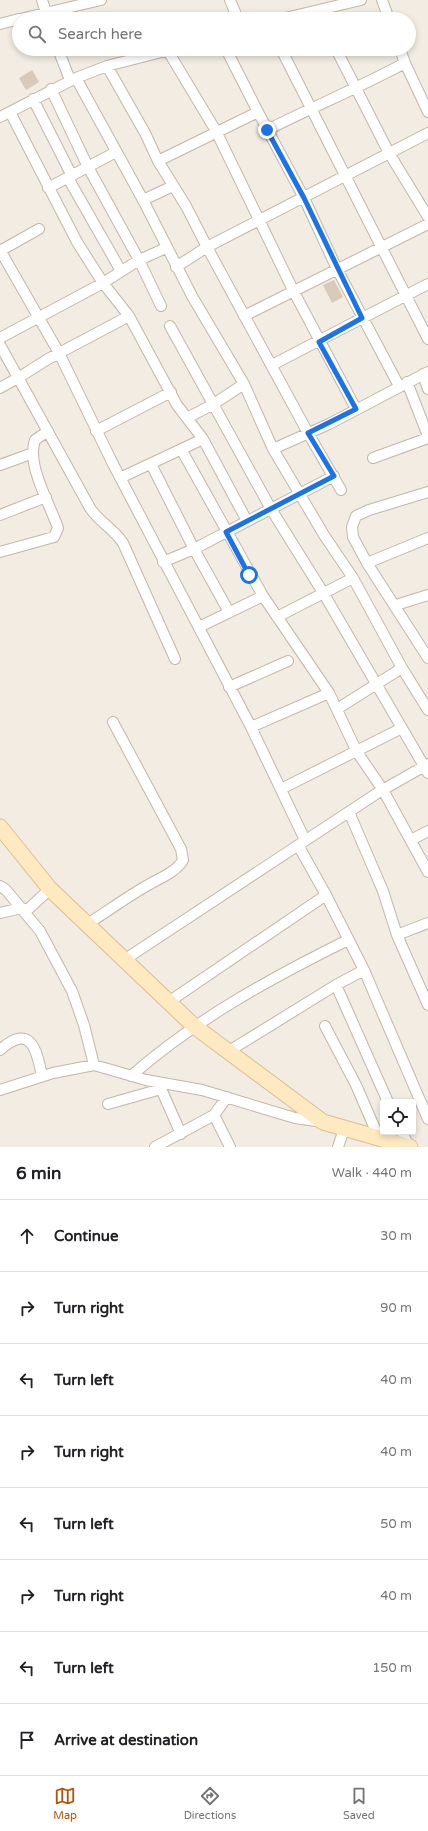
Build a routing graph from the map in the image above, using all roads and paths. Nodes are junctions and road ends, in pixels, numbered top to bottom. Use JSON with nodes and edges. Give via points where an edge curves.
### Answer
{"nodes":[{"id":1,"x":42,"y":0,"type":"edge"},
{"id":2,"x":101,"y":0,"type":"edge"},
{"id":3,"x":230,"y":0,"type":"edge"},
{"id":4,"x":361,"y":0,"type":"edge"},
{"id":5,"x":382,"y":0,"type":"edge"},
{"id":6,"x":45,"y":12,"type":"edge"},
{"id":7,"x":60,"y":12,"type":"edge"},
{"id":8,"x":235,"y":12,"type":"edge"},
{"id":9,"x":323,"y":12,"type":"edge"},
{"id":10,"x":386,"y":12,"type":"edge"},
{"id":11,"x":12,"y":21,"type":"edge"},
{"id":12,"x":0,"y":24,"type":"edge"},
{"id":13,"x":62,"y":56,"type":"edge"},
{"id":14,"x":147,"y":56,"type":"edge"},
{"id":15,"x":174,"y":56,"type":"edge"},
{"id":16,"x":230,"y":56,"type":"edge"},
{"id":17,"x":285,"y":56,"type":"edge"},
{"id":18,"x":340,"y":56,"type":"edge"},
{"id":19,"x":402,"y":56,"type":"edge"},
{"id":20,"x":405,"y":63,"type":"junction"},
{"id":21,"x":107,"y":66,"type":"junction"},
{"id":22,"x":73,"y":79,"type":"junction"},
{"id":23,"x":357,"y":88,"type":"junction"},
{"id":24,"x":51,"y":89,"type":"junction"},
{"id":25,"x":33,"y":99,"type":"junction"},
{"id":26,"x":311,"y":108,"type":"junction"},
{"id":27,"x":10,"y":112,"type":"junction"},
{"id":28,"x":258,"y":112,"type":"junction"},
{"id":29,"x":428,"y":112,"type":"edge"},
{"id":30,"x":0,"y":117,"type":"edge"},
{"id":31,"x":267,"y":130,"type":"junction"},
{"id":32,"x":216,"y":132,"type":"junction"},
{"id":33,"x":428,"y":133,"type":"edge"},
{"id":34,"x":116,"y":152,"type":"junction"},
{"id":35,"x":389,"y":153,"type":"junction"},
{"id":36,"x":158,"y":161,"type":"junction"},
{"id":37,"x":88,"y":167,"type":"junction"},
{"id":38,"x":346,"y":175,"type":"junction"},
{"id":39,"x":70,"y":177,"type":"junction"},
{"id":40,"x":173,"y":186,"type":"junction"},
{"id":41,"x":48,"y":188,"type":"junction"},
{"id":42,"x":304,"y":198,"type":"junction"},
{"id":43,"x":143,"y":200,"type":"junction"},
{"id":44,"x":428,"y":217,"type":"edge"},
{"id":45,"x":258,"y":220,"type":"junction"},
{"id":46,"x":428,"y":224,"type":"edge"},
{"id":47,"x":39,"y":229,"type":"dead end"},
{"id":48,"x":382,"y":247,"type":"junction"},
{"id":49,"x":166,"y":248,"type":"junction"},
{"id":50,"x":207,"y":248,"type":"junction"},
{"id":51,"x":0,"y":250,"type":"edge"},
{"id":52,"x":139,"y":260,"type":"junction"},
{"id":53,"x":176,"y":267,"type":"junction"},
{"id":54,"x":337,"y":269,"type":"junction"},
{"id":55,"x":121,"y":271,"type":"junction"},
{"id":56,"x":103,"y":283,"type":"junction"},
{"id":57,"x":428,"y":284,"type":"edge"},
{"id":58,"x":294,"y":292,"type":"junction"},
{"id":59,"x":407,"y":295,"type":"junction"},
{"id":60,"x":161,"y":306,"type":"dead end"},
{"id":61,"x":129,"y":316,"type":"junction"},
{"id":62,"x":244,"y":316,"type":"junction"},
{"id":63,"x":38,"y":317,"type":"junction"},
{"id":64,"x":362,"y":318,"type":"junction"},
{"id":65,"x":170,"y":326,"type":"dead end"},
{"id":66,"x":0,"y":338,"type":"edge"},
{"id":67,"x":428,"y":339,"type":"edge"},
{"id":68,"x":319,"y":342,"type":"junction"},
{"id":69,"x":0,"y":345,"type":"edge"},
{"id":70,"x":59,"y":353,"type":"junction"},
{"id":71,"x":272,"y":365,"type":"junction"},
{"id":72,"x":425,"y":373,"type":"edge"},
{"id":73,"x":18,"y":378,"type":"junction"},
{"id":74,"x":244,"y":384,"type":"junction"},
{"id":75,"x":403,"y":384,"type":"junction"},
{"id":76,"x":0,"y":388,"type":"edge"},
{"id":77,"x":428,"y":389,"type":"edge"},
{"id":78,"x":170,"y":392,"type":"junction"},
{"id":79,"x":212,"y":405,"type":"junction"},
{"id":80,"x":356,"y":409,"type":"junction"},
{"id":81,"x":187,"y":418,"type":"junction"},
{"id":82,"x":48,"y":431,"type":"junction"},
{"id":83,"x":96,"y":432,"type":"junction"},
{"id":84,"x":308,"y":433,"type":"junction"},
{"id":85,"x":428,"y":437,"type":"edge"},
{"id":86,"x":203,"y":439,"type":"junction"},
{"id":87,"x":181,"y":449,"type":"junction"},
{"id":88,"x":273,"y":449,"type":"junction"},
{"id":89,"x":33,"y":453,"type":"junction"},
{"id":90,"x":373,"y":458,"type":"dead end"},
{"id":91,"x":151,"y":464,"type":"junction"},
{"id":92,"x":0,"y":466,"type":"edge"},
{"id":93,"x":334,"y":476,"type":"junction"},
{"id":94,"x":120,"y":478,"type":"junction"},
{"id":95,"x":341,"y":490,"type":"dead end"},
{"id":96,"x":428,"y":492,"type":"edge"},
{"id":97,"x":300,"y":494,"type":"junction"},
{"id":98,"x":46,"y":497,"type":"junction"},
{"id":99,"x":271,"y":509,"type":"junction"},
{"id":100,"x":0,"y":515,"type":"edge"},
{"id":101,"x":248,"y":521,"type":"junction"},
{"id":102,"x":226,"y":532,"type":"junction"},
{"id":103,"x":428,"y":538,"type":"edge"},
{"id":104,"x":194,"y":549,"type":"junction"},
{"id":105,"x":0,"y":552,"type":"edge"},
{"id":106,"x":164,"y":562,"type":"junction"},
{"id":107,"x":367,"y":562,"type":"junction"},
{"id":108,"x":353,"y":578,"type":"junction"},
{"id":109,"x":324,"y":594,"type":"junction"},
{"id":110,"x":428,"y":595,"type":"edge"},
{"id":111,"x":263,"y":596,"type":"junction"},
{"id":112,"x":396,"y":605,"type":"junction"},
{"id":113,"x":229,"y":612,"type":"junction"},
{"id":114,"x":277,"y":617,"type":"junction"},
{"id":115,"x":199,"y":627,"type":"junction"},
{"id":116,"x":428,"y":658,"type":"edge"},
{"id":117,"x":175,"y":659,"type":"dead end"},
{"id":118,"x":288,"y":661,"type":"dead end"},
{"id":119,"x":402,"y":668,"type":"junction"},
{"id":120,"x":377,"y":684,"type":"junction"},
{"id":121,"x":229,"y":688,"type":"junction"},
{"id":122,"x":328,"y":693,"type":"junction"},
{"id":123,"x":337,"y":709,"type":"junction"},
{"id":124,"x":428,"y":710,"type":"edge"},
{"id":125,"x":113,"y":722,"type":"dead end"},
{"id":126,"x":251,"y":727,"type":"junction"},
{"id":127,"x":402,"y":728,"type":"junction"},
{"id":128,"x":357,"y":752,"type":"junction"},
{"id":129,"x":427,"y":768,"type":"edge"},
{"id":130,"x":281,"y":789,"type":"junction"},
{"id":131,"x":383,"y":790,"type":"junction"},
{"id":132,"x":348,"y":812,"type":"junction"},
{"id":133,"x":0,"y":827,"type":"edge"},
{"id":134,"x":428,"y":831,"type":"edge"},
{"id":135,"x":411,"y":840,"type":"junction"},
{"id":136,"x":302,"y":842,"type":"junction"},
{"id":137,"x":428,"y":872,"type":"edge"},
{"id":138,"x":0,"y":886,"type":"edge"},
{"id":139,"x":50,"y":889,"type":"junction"},
{"id":140,"x":326,"y":895,"type":"junction"},
{"id":141,"x":23,"y":910,"type":"junction"},
{"id":142,"x":0,"y":913,"type":"edge"},
{"id":143,"x":428,"y":923,"type":"edge"},
{"id":144,"x":86,"y":925,"type":"junction"},
{"id":145,"x":397,"y":935,"type":"junction"},
{"id":146,"x":348,"y":940,"type":"junction"},
{"id":147,"x":124,"y":960,"type":"junction"},
{"id":148,"x":364,"y":970,"type":"junction"},
{"id":149,"x":336,"y":985,"type":"junction"},
{"id":150,"x":170,"y":1001,"type":"junction"},
{"id":151,"x":428,"y":1005,"type":"edge"},
{"id":152,"x":194,"y":1026,"type":"junction"},
{"id":153,"x":325,"y":1026,"type":"dead end"},
{"id":154,"x":0,"y":1050,"type":"edge"},
{"id":155,"x":229,"y":1051,"type":"junction"},
{"id":156,"x":94,"y":1065,"type":"junction"},
{"id":157,"x":42,"y":1076,"type":"junction"},
{"id":158,"x":131,"y":1076,"type":"junction"},
{"id":159,"x":159,"y":1085,"type":"junction"},
{"id":160,"x":0,"y":1090,"type":"edge"},
{"id":161,"x":226,"y":1097,"type":"junction"},
{"id":162,"x":387,"y":1099,"type":"edge"},
{"id":163,"x":108,"y":1104,"type":"dead end"},
{"id":164,"x":214,"y":1115,"type":"junction"},
{"id":165,"x":428,"y":1119,"type":"edge"},
{"id":166,"x":323,"y":1122,"type":"junction"},
{"id":167,"x":344,"y":1129,"type":"junction"},
{"id":168,"x":181,"y":1134,"type":"junction"},
{"id":169,"x":404,"y":1135,"type":"edge"},
{"id":170,"x":380,"y":1138,"type":"junction"},
{"id":171,"x":155,"y":1147,"type":"edge"},
{"id":172,"x":230,"y":1147,"type":"edge"},
{"id":173,"x":338,"y":1147,"type":"edge"},
{"id":174,"x":410,"y":1147,"type":"edge"}],
"edges":[{"from":1,"to":6,"type":"street"},
{"from":2,"to":7,"type":"street"},
{"from":3,"to":8,"type":"street"},
{"from":4,"to":9,"type":"street"},
{"from":5,"to":10,"type":"street"},
{"from":11,"to":12,"type":"street"},
{"from":13,"to":22,"type":"street"},
{"from":14,"to":21,"type":"street"},
{"from":15,"to":32,"type":"street"},
{"from":16,"to":28,"type":"street"},
{"from":17,"to":26,"type":"street"},
{"from":18,"to":23,"type":"street"},
{"from":19,"to":20,"type":"street"},
{"from":20,"to":23,"type":"street"},
{"from":20,"to":29,"type":"street"},
{"from":21,"to":22,"type":"street"},
{"from":21,"to":36,"type":"street"},
{"from":22,"to":24,"type":"street"},
{"from":22,"to":34,"type":"street"},
{"from":23,"to":26,"type":"street"},
{"from":23,"to":35,"type":"street"},
{"from":24,"to":25,"type":"street"},
{"from":24,"to":37,"type":"street"},
{"from":25,"to":27,"type":"street"},
{"from":25,"to":39,"type":"street"},
{"from":26,"to":31,"type":"street"},
{"from":26,"to":38,"type":"street"},
{"from":27,"to":30,"type":"street"},
{"from":27,"to":41,"type":"street"},
{"from":28,"to":31,"type":"street"},
{"from":28,"to":32,"type":"street"},
{"from":31,"to":42,"type":"street"},
{"from":32,"to":36,"type":"street"},
{"from":32,"to":45,"type":"street"},
{"from":33,"to":35,"type":"street"},
{"from":34,"to":37,"type":"street"},
{"from":34,"to":43,"type":"street"},
{"from":35,"to":38,"type":"street"},
{"from":35,"to":44,"type":"street"},
{"from":36,"to":40,"type":"street"},
{"from":37,"to":39,"type":"street"},
{"from":37,"to":52,"type":"street"},
{"from":38,"to":42,"type":"street"},
{"from":38,"to":48,"type":"street"},
{"from":39,"to":41,"type":"street"},
{"from":39,"to":55,"type":"street"},
{"from":40,"to":43,"type":"street"},
{"from":40,"to":50,"type":"street"},
{"from":41,"to":56,"type":"street"},
{"from":42,"to":45,"type":"street"},
{"from":42,"to":54,"type":"street"},
{"from":43,"to":49,"type":"street"},
{"from":45,"to":50,"type":"street"},
{"from":45,"to":58,"type":"street"},
{"from":46,"to":48,"type":"street"},
{"from":47,"to":51,"type":"street"},
{"from":48,"to":54,"type":"street"},
{"from":48,"to":59,"type":"street"},
{"from":49,"to":52,"type":"street"},
{"from":49,"to":53,"type":"street"},
{"from":50,"to":53,"type":"street"},
{"from":50,"to":62,"type":"street"},
{"from":51,"to":63,"type":"street"},
{"from":52,"to":55,"type":"street"},
{"from":52,"to":60,"type":"street"},
{"from":53,"to":74,"type":"street"},
{"from":54,"to":58,"type":"street"},
{"from":54,"to":64,"type":"street"},
{"from":55,"to":56,"type":"street"},
{"from":56,"to":61,"type":"street"},
{"from":56,"to":63,"type":"street"},
{"from":57,"to":59,"type":"street"},
{"from":58,"to":62,"type":"street"},
{"from":58,"to":68,"type":"street"},
{"from":59,"to":64,"type":"street"},
{"from":59,"to":67,"type":"street"},
{"from":61,"to":70,"type":"street"},
{"from":61,"to":78,"type":"street"},
{"from":62,"to":71,"type":"street"},
{"from":63,"to":66,"type":"street"},
{"from":63,"to":70,"type":"street"},
{"from":64,"to":68,"type":"street"},
{"from":64,"to":75,"type":"street"},
{"from":65,"to":79,"type":"street"},
{"from":68,"to":71,"type":"street"},
{"from":68,"to":80,"type":"street"},
{"from":69,"to":73,"type":"street"},
{"from":70,"to":73,"type":"street"},
{"from":70,"to":83,"type":"street"},
{"from":71,"to":84,"type":"street"},
{"from":72,"to":75,"type":"street"},
{"from":72,"to":77,"type":"street"},
{"from":73,"to":76,"type":"street"},
{"from":73,"to":82,"type":"street"},
{"from":74,"to":79,"type":"street"},
{"from":74,"to":88,"type":"street"},
{"from":75,"to":80,"type":"street"},
{"from":75,"to":85,"type":"street"},
{"from":78,"to":81,"type":"street"},
{"from":78,"to":83,"type":"street"},
{"from":79,"to":81,"type":"street"},
{"from":79,"to":99,"type":"street"},
{"from":80,"to":84,"type":"street"},
{"from":81,"to":86,"type":"street"},
{"from":82,"to":89,"type":"street","via":[[35,440]]},
{"from":82,"to":117,"type":"street","via":[[94,514],[116,532],[123,543]]},
{"from":83,"to":94,"type":"street"},
{"from":84,"to":88,"type":"street"},
{"from":84,"to":93,"type":"street"},
{"from":85,"to":90,"type":"street"},
{"from":86,"to":87,"type":"street"},
{"from":86,"to":101,"type":"street"},
{"from":87,"to":91,"type":"street"},
{"from":87,"to":102,"type":"street"},
{"from":88,"to":97,"type":"street"},
{"from":89,"to":92,"type":"street"},
{"from":89,"to":98,"type":"street","via":[[36,474]]},
{"from":91,"to":94,"type":"street"},
{"from":91,"to":104,"type":"street"},
{"from":93,"to":95,"type":"street"},
{"from":93,"to":97,"type":"street"},
{"from":94,"to":106,"type":"street"},
{"from":96,"to":107,"type":"street","via":[[356,516],[352,527],[353,537]]},
{"from":97,"to":99,"type":"street"},
{"from":97,"to":108,"type":"street"},
{"from":98,"to":100,"type":"street"},
{"from":98,"to":105,"type":"street","via":[[58,528],[54,537]]},
{"from":99,"to":101,"type":"street"},
{"from":99,"to":109,"type":"street"},
{"from":101,"to":102,"type":"street"},
{"from":102,"to":104,"type":"street"},
{"from":102,"to":111,"type":"street"},
{"from":103,"to":107,"type":"street"},
{"from":104,"to":106,"type":"street"},
{"from":104,"to":113,"type":"street"},
{"from":106,"to":115,"type":"street"},
{"from":107,"to":112,"type":"street"},
{"from":108,"to":109,"type":"street"},
{"from":108,"to":119,"type":"street"},
{"from":109,"to":114,"type":"street"},
{"from":109,"to":120,"type":"street"},
{"from":110,"to":112,"type":"street"},
{"from":111,"to":113,"type":"street"},
{"from":111,"to":114,"type":"street"},
{"from":112,"to":116,"type":"street"},
{"from":113,"to":115,"type":"street"},
{"from":114,"to":122,"type":"street"},
{"from":115,"to":121,"type":"street"},
{"from":118,"to":121,"type":"street"},
{"from":119,"to":120,"type":"street"},
{"from":119,"to":124,"type":"street"},
{"from":120,"to":123,"type":"street"},
{"from":120,"to":127,"type":"street"},
{"from":121,"to":126,"type":"street"},
{"from":122,"to":123,"type":"street"},
{"from":122,"to":126,"type":"street"},
{"from":123,"to":128,"type":"street"},
{"from":125,"to":144,"type":"street","via":[[181,849],[183,860],[173,870]]},
{"from":126,"to":130,"type":"street"},
{"from":127,"to":128,"type":"street"},
{"from":127,"to":129,"type":"street"},
{"from":128,"to":130,"type":"street","via":[[321,767]]},
{"from":128,"to":131,"type":"street"},
{"from":129,"to":131,"type":"street"},
{"from":130,"to":136,"type":"street"},
{"from":131,"to":132,"type":"street"},
{"from":131,"to":135,"type":"street"},
{"from":132,"to":136,"type":"street"},
{"from":132,"to":145,"type":"street","via":[[383,891]]},
{"from":133,"to":139,"type":"main road"},
{"from":134,"to":135,"type":"street"},
{"from":135,"to":137,"type":"street"},
{"from":136,"to":140,"type":"street"},
{"from":136,"to":147,"type":"street"},
{"from":138,"to":141,"type":"street"},
{"from":139,"to":141,"type":"street"},
{"from":139,"to":144,"type":"main road"},
{"from":140,"to":146,"type":"street"},
{"from":140,"to":150,"type":"street"},
{"from":141,"to":142,"type":"street"},
{"from":141,"to":156,"type":"street","via":[[40,931],[72,991]]},
{"from":143,"to":145,"type":"street"},
{"from":144,"to":147,"type":"main road"},
{"from":145,"to":151,"type":"street"},
{"from":146,"to":148,"type":"street"},
{"from":146,"to":152,"type":"street","via":[[266,982]]},
{"from":147,"to":150,"type":"main road"},
{"from":148,"to":149,"type":"street"},
{"from":148,"to":165,"type":"street"},
{"from":149,"to":155,"type":"street"},
{"from":149,"to":162,"type":"street"},
{"from":150,"to":152,"type":"main road"},
{"from":152,"to":155,"type":"main road"},
{"from":152,"to":158,"type":"street","via":[[160,1050]]},
{"from":153,"to":170,"type":"street"},
{"from":154,"to":157,"type":"street","via":[[15,1041],[29,1041],[37,1051]]},
{"from":155,"to":166,"type":"main road"},
{"from":156,"to":157,"type":"street"},
{"from":156,"to":158,"type":"street"},
{"from":157,"to":160,"type":"street"},
{"from":158,"to":159,"type":"street"},
{"from":159,"to":161,"type":"street","via":[[202,1090]]},
{"from":159,"to":163,"type":"street"},
{"from":159,"to":168,"type":"street"},
{"from":161,"to":164,"type":"street"},
{"from":161,"to":166,"type":"street","via":[[295,1118]]},
{"from":164,"to":168,"type":"street"},
{"from":164,"to":172,"type":"street"},
{"from":166,"to":167,"type":"main road"},
{"from":167,"to":170,"type":"main road"},
{"from":167,"to":173,"type":"street"},
{"from":168,"to":171,"type":"street"},
{"from":169,"to":174,"type":"street"},
{"from":170,"to":174,"type":"main road"}]}
